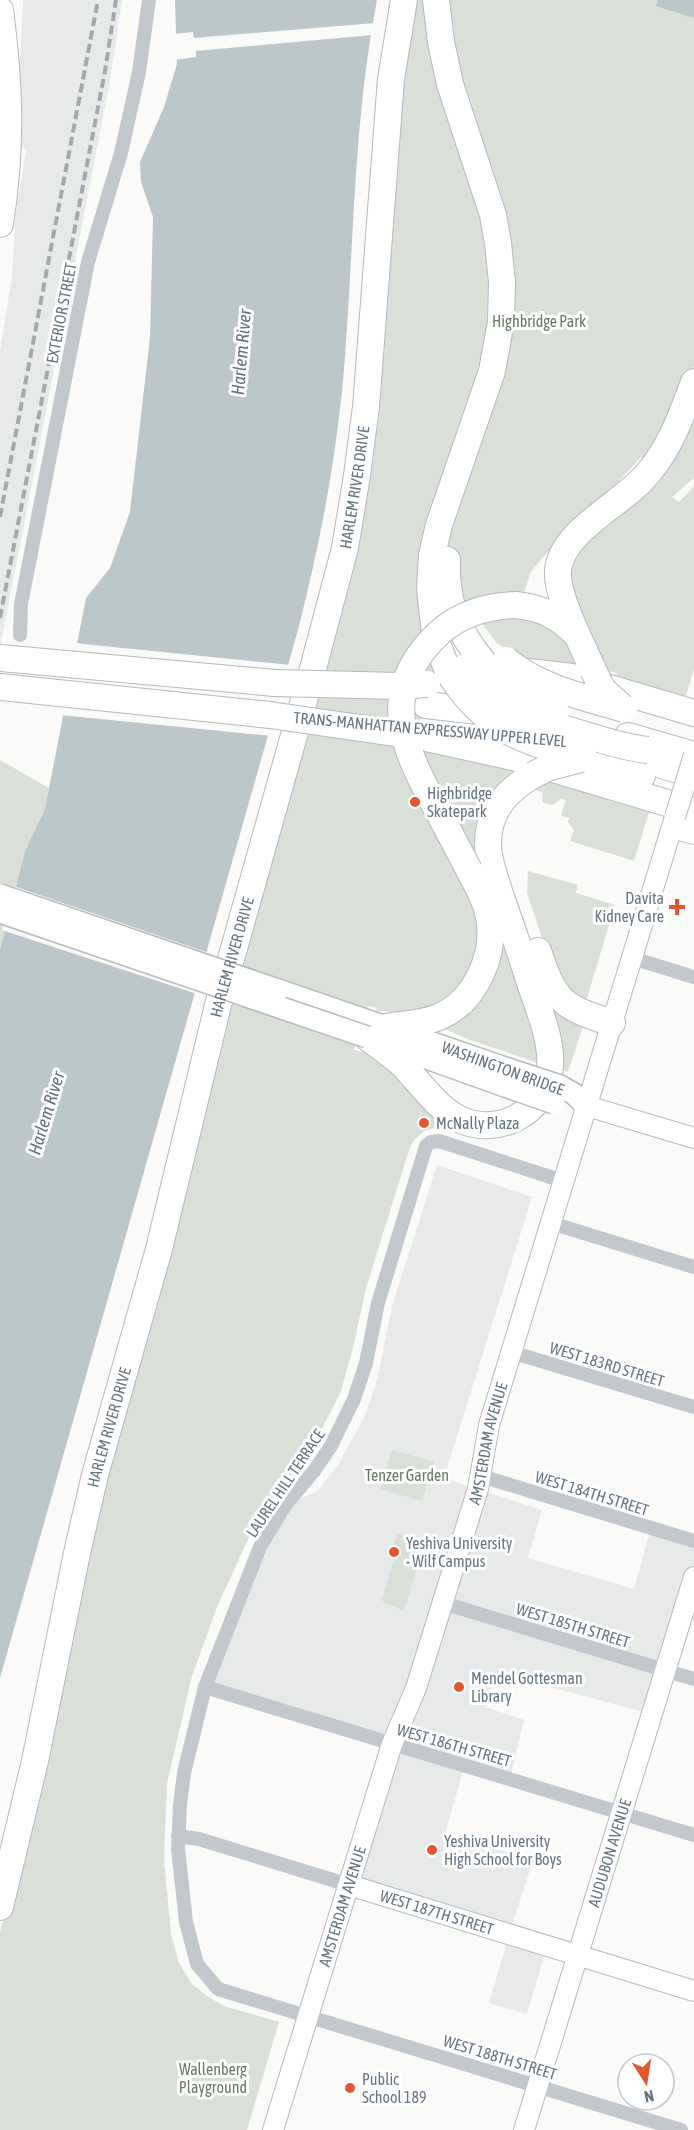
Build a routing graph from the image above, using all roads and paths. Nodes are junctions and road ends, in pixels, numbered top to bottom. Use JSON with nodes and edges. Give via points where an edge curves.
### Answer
{"nodes":[{"id":1,"x":149,"y":0,"type":"edge"},
{"id":2,"x":390,"y":0,"type":"edge"},
{"id":3,"x":404,"y":0,"type":"edge"},
{"id":4,"x":436,"y":0,"type":"edge"},
{"id":5,"x":449,"y":0,"type":"edge"},
{"id":6,"x":0,"y":10,"type":"edge"},
{"id":7,"x":0,"y":224,"type":"edge"},
{"id":8,"x":694,"y":382,"type":"edge"},
{"id":9,"x":450,"y":612,"type":"junction"},
{"id":10,"x":579,"y":637,"type":"junction"},
{"id":11,"x":10,"y":642,"type":"edge"},
{"id":12,"x":0,"y":658,"type":"edge"},
{"id":13,"x":71,"y":664,"type":"junction"},
{"id":14,"x":476,"y":666,"type":"junction"},
{"id":15,"x":0,"y":687,"type":"edge"},
{"id":16,"x":0,"y":694,"type":"edge"},
{"id":17,"x":65,"y":694,"type":"junction"},
{"id":18,"x":624,"y":709,"type":"junction"},
{"id":19,"x":425,"y":713,"type":"junction"},
{"id":20,"x":694,"y":713,"type":"edge"},
{"id":21,"x":694,"y":730,"type":"edge"},
{"id":22,"x":584,"y":758,"type":"junction"},
{"id":23,"x":693,"y":762,"type":"edge"},
{"id":24,"x":526,"y":779,"type":"junction"},
{"id":25,"x":694,"y":792,"type":"edge"},
{"id":26,"x":680,"y":818,"type":"edge"},
{"id":27,"x":694,"y":834,"type":"edge"},
{"id":28,"x":0,"y":896,"type":"edge"},
{"id":29,"x":0,"y":912,"type":"edge"},
{"id":30,"x":632,"y":958,"type":"junction"},
{"id":31,"x":694,"y":977,"type":"edge"},
{"id":32,"x":612,"y":1023,"type":"junction"},
{"id":33,"x":375,"y":1029,"type":"junction"},
{"id":34,"x":586,"y":1106,"type":"junction"},
{"id":35,"x":694,"y":1138,"type":"edge"},
{"id":36,"x":563,"y":1181,"type":"junction"},
{"id":37,"x":550,"y":1223,"type":"junction"},
{"id":38,"x":694,"y":1267,"type":"edge"},
{"id":39,"x":511,"y":1352,"type":"junction"},
{"id":40,"x":694,"y":1407,"type":"edge"},
{"id":41,"x":481,"y":1476,"type":"junction"},
{"id":42,"x":694,"y":1541,"type":"edge"},
{"id":43,"x":694,"y":1576,"type":"edge"},
{"id":44,"x":443,"y":1603,"type":"junction"},
{"id":45,"x":665,"y":1670,"type":"junction"},
{"id":46,"x":694,"y":1678,"type":"edge"},
{"id":47,"x":205,"y":1687,"type":"junction"},
{"id":48,"x":392,"y":1744,"type":"junction"},
{"id":49,"x":621,"y":1813,"type":"junction"},
{"id":50,"x":694,"y":1835,"type":"edge"},
{"id":51,"x":178,"y":1836,"type":"junction"},
{"id":52,"x":0,"y":1848,"type":"edge"},
{"id":53,"x":348,"y":1885,"type":"junction"},
{"id":54,"x":0,"y":1907,"type":"edge"},
{"id":55,"x":578,"y":1956,"type":"junction"},
{"id":56,"x":694,"y":1991,"type":"edge"},
{"id":57,"x":308,"y":2017,"type":"junction"},
{"id":58,"x":538,"y":2086,"type":"junction"},
{"id":59,"x":273,"y":2130,"type":"edge"},
{"id":60,"x":524,"y":2130,"type":"edge"},
{"id":61,"x":681,"y":2130,"type":"edge"}],
"edges":[{"from":1,"to":11,"type":"street","name":"EXTERIOR STREET","via":[[139,72],[121,153],[78,306],[21,604]]},
{"from":2,"to":52,"type":"highway","name":"HARLEM RIVER DRIVE","via":[[376,85],[356,375],[332,535],[301,660],[204,1002],[145,1248],[82,1472]]},
{"from":3,"to":54,"type":"highway","name":"HARLEM RIVER DRIVE","via":[[390,90],[366,406],[345,548],[218,1005],[159,1249],[95,1475],[33,1772]]},
{"from":4,"to":9,"type":"highway","via":[[450,84],[493,215],[502,292],[492,371],[433,548],[430,582]]},
{"from":5,"to":9,"type":"highway","via":[[461,74],[506,212],[514,285],[512,338],[506,367],[452,530],[446,565]]},
{"from":6,"to":7,"type":"highway","via":[[10,109]]},
{"from":8,"to":10,"type":"highway","via":[[674,433],[650,471],[627,495],[577,534],[563,552],[559,583]]},
{"from":9,"to":14,"type":"highway","via":[[478,631]]},
{"from":9,"to":14,"type":"highway","via":[[437,645]]},
{"from":10,"to":18,"type":"highway","bridge":true,"via":[[603,690]]},
{"from":10,"to":33,"type":"highway","bridge":true,"via":[[555,616],[536,608],[493,607],[458,619],[445,628],[432,639],[411,671],[401,722],[406,747],[485,902],[490,927],[488,951],[480,975],[465,998],[446,1013]]},
{"from":11,"to":13,"type":"highway","via":[[36,658]]},
{"from":12,"to":13,"type":"highway"},
{"from":13,"to":19,"type":"highway","name":"TRANS-MANHATTAN EXPRESSWAY UPPER LEVEL","bridge":true,"via":[[275,683]]},
{"from":14,"to":18,"type":"highway","bridge":true,"via":[[525,673],[550,687]]},
{"from":14,"to":22,"type":"highway","bridge":true,"via":[[459,688],[474,705],[524,741]]},
{"from":14,"to":23,"type":"highway","bridge":true,"via":[[590,728]]},
{"from":15,"to":17,"type":"highway"},
{"from":16,"to":17,"type":"highway"},
{"from":17,"to":19,"type":"highway","bridge":true,"via":[[270,715]]},
{"from":18,"to":21,"type":"highway"},
{"from":19,"to":20,"type":"highway","via":[[488,673],[540,672],[582,679]]},
{"from":19,"to":23,"type":"highway","name":"TRANS-MANHATTAN EXPRESSWAY UPPER LEVEL","via":[[572,723],[621,734]]},
{"from":19,"to":26,"type":"highway","via":[[513,757]]},
{"from":22,"to":24,"type":"highway","bridge":true,"via":[[547,768]]},
{"from":22,"to":25,"type":"highway"},
{"from":23,"to":26,"type":"main road","name":"AMSTERDAM AVENUE","bridge":true},
{"from":24,"to":32,"type":"highway","via":[[505,811],[502,842],[548,981],[567,1005]]},
{"from":24,"to":33,"type":"highway","via":[[504,797],[494,814],[489,850],[547,1038],[550,1068],[542,1095],[514,1119],[490,1125],[461,1120],[447,1111],[397,1060]]},
{"from":26,"to":27,"type":"main road"},
{"from":26,"to":30,"type":"main road","name":"AMSTERDAM AVENUE"},
{"from":28,"to":33,"type":"main road","name":"WASHINGTON BRIDGE","bridge":true},
{"from":29,"to":33,"type":"main road","name":"WASHINGTON BRIDGE","bridge":true},
{"from":30,"to":31,"type":"street"},
{"from":30,"to":32,"type":"main road","name":"AMSTERDAM AVENUE"},
{"from":32,"to":34,"type":"main road","name":"AMSTERDAM AVENUE"},
{"from":33,"to":34,"type":"main road","name":"WASHINGTON BRIDGE","bridge":true,"via":[[557,1094],[569,1106]]},
{"from":34,"to":35,"type":"main road"},
{"from":34,"to":36,"type":"main road","name":"AMSTERDAM AVENUE"},
{"from":36,"to":37,"type":"main road","name":"AMSTERDAM AVENUE"},
{"from":36,"to":47,"type":"street","name":"LAUREL HILL TERRACE","via":[[439,1141],[426,1146],[350,1409],[331,1446],[286,1504],[260,1547]]},
{"from":37,"to":38,"type":"street"},
{"from":37,"to":39,"type":"main road","name":"AMSTERDAM AVENUE"},
{"from":39,"to":40,"type":"street","name":"WEST 183RD STREET"},
{"from":39,"to":41,"type":"main road","name":"AMSTERDAM AVENUE","via":[[486,1434]]},
{"from":41,"to":42,"type":"street","name":"WEST 184TH STREET"},
{"from":41,"to":44,"type":"main road","name":"AMSTERDAM AVENUE"},
{"from":43,"to":45,"type":"main road","name":"AUDUBON AVENUE"},
{"from":44,"to":45,"type":"street","name":"WEST 185TH STREET"},
{"from":44,"to":48,"type":"main road","name":"AMSTERDAM AVENUE","via":[[416,1688]]},
{"from":45,"to":46,"type":"street","name":"WEST 185TH STREET"},
{"from":45,"to":49,"type":"main road","name":"AUDUBON AVENUE"},
{"from":47,"to":48,"type":"street","name":"WEST 186TH STREET"},
{"from":47,"to":51,"type":"street","name":"LAUREL HILL TERRACE","via":[[183,1773]]},
{"from":48,"to":49,"type":"street","name":"WEST 186TH STREET"},
{"from":48,"to":53,"type":"main road","name":"AMSTERDAM AVENUE"},
{"from":49,"to":50,"type":"street","name":"WEST 186TH STREET"},
{"from":49,"to":55,"type":"main road","name":"AUDUBON AVENUE"},
{"from":51,"to":53,"type":"street","name":"WEST 187TH STREET"},
{"from":51,"to":57,"type":"street","name":"LAUREL HILL TERRACE","via":[[186,1922],[197,1964],[218,1989]]},
{"from":53,"to":55,"type":"main road","name":"WEST 187TH STREET"},
{"from":53,"to":57,"type":"main road","name":"AMSTERDAM AVENUE"},
{"from":55,"to":56,"type":"main road","name":"WEST 187TH STREET"},
{"from":55,"to":58,"type":"main road","name":"AUDUBON AVENUE"},
{"from":57,"to":58,"type":"street","name":"WEST 188TH STREET"},
{"from":57,"to":59,"type":"main road","name":"AMSTERDAM AVENUE"},
{"from":58,"to":60,"type":"main road","name":"AUDUBON AVENUE"},
{"from":58,"to":61,"type":"street","name":"WEST 188TH STREET"}]}
